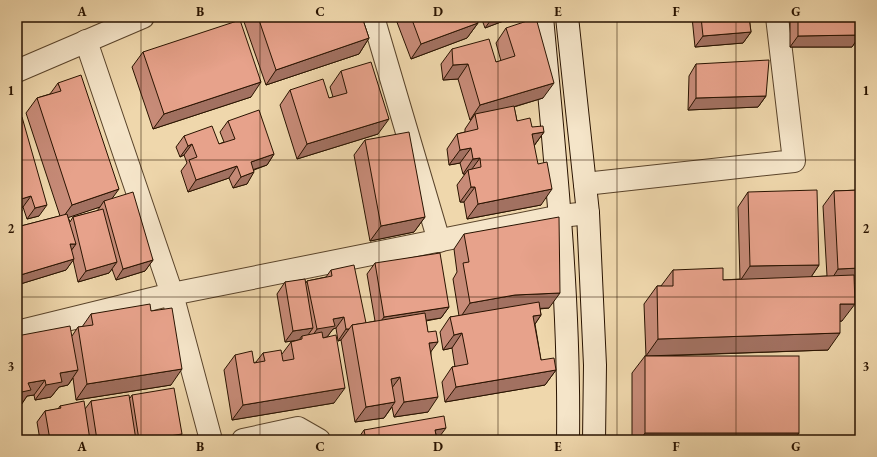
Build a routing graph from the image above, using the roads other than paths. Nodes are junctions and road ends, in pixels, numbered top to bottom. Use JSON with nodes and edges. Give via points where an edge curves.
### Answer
{"nodes":[{"id":1,"x":142,"y":17,"type":"edge"},
{"id":2,"x":373,"y":17,"type":"edge"},
{"id":3,"x":542,"y":17,"type":"edge"},
{"id":4,"x":567,"y":17,"type":"edge"},
{"id":5,"x":777,"y":17,"type":"edge"},
{"id":6,"x":86,"y":41,"type":"junction"},
{"id":7,"x":17,"y":71,"type":"edge"},
{"id":8,"x":584,"y":184,"type":"junction"},
{"id":9,"x":588,"y":213,"type":"junction"},
{"id":10,"x":561,"y":216,"type":"junction"},
{"id":11,"x":439,"y":241,"type":"junction"},
{"id":12,"x":172,"y":294,"type":"junction"},
{"id":13,"x":17,"y":332,"type":"edge"},
{"id":14,"x":211,"y":440,"type":"edge"},
{"id":15,"x":243,"y":440,"type":"edge"},
{"id":16,"x":319,"y":440,"type":"edge"},
{"id":17,"x":568,"y":440,"type":"edge"},
{"id":18,"x":594,"y":440,"type":"edge"}],
"edges":[{"from":1,"to":6,"type":"street"},
{"from":2,"to":11,"type":"street"},
{"from":3,"to":10,"type":"street"},
{"from":4,"to":8,"type":"street"},
{"from":5,"to":8,"type":"street","via":[[794,161]]},
{"from":6,"to":7,"type":"street"},
{"from":6,"to":12,"type":"street"},
{"from":8,"to":9,"type":"street"},
{"from":9,"to":10,"type":"street"},
{"from":9,"to":18,"type":"street","via":[[595,365]]},
{"from":10,"to":11,"type":"street"},
{"from":10,"to":17,"type":"street","via":[[568,335]]},
{"from":11,"to":12,"type":"street"},
{"from":12,"to":13,"type":"street"},
{"from":12,"to":14,"type":"street"},
{"from":15,"to":16,"type":"street","via":[[298,428]]}]}
